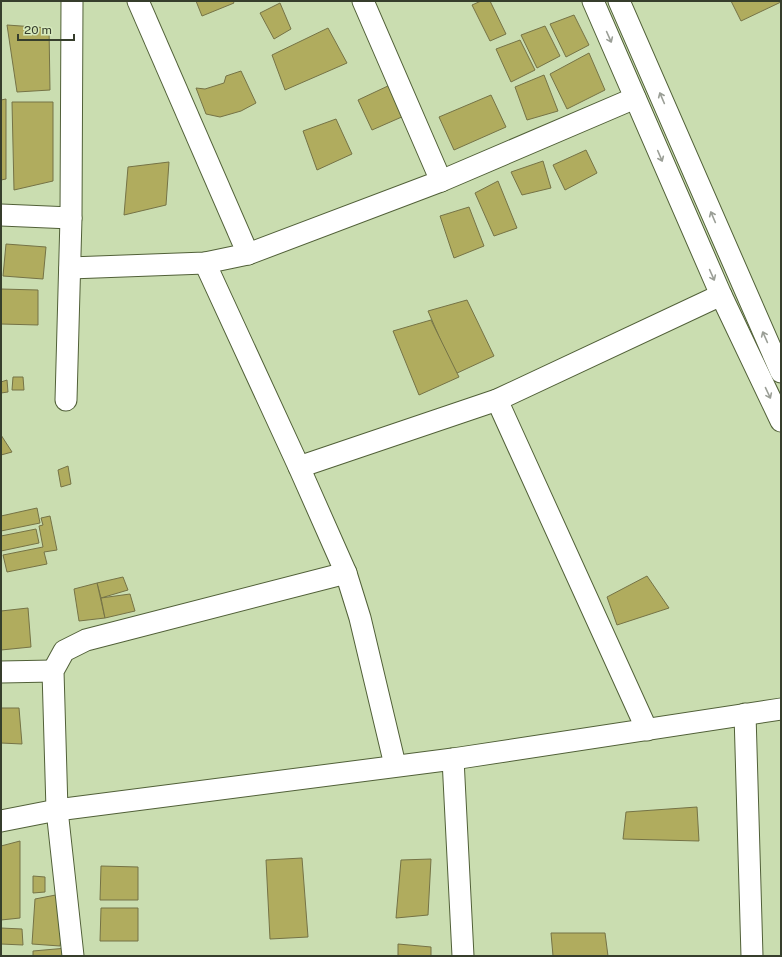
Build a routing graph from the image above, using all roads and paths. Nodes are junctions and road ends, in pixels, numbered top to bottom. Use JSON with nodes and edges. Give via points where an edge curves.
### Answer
{"nodes":[{"id":1,"x":67,"y":1,"type":"edge"},
{"id":2,"x":72,"y":1,"type":"edge"},
{"id":3,"x":138,"y":1,"type":"edge"},
{"id":4,"x":363,"y":1,"type":"edge"},
{"id":5,"x":593,"y":1,"type":"edge"},
{"id":6,"x":619,"y":1,"type":"edge"},
{"id":7,"x":635,"y":98,"type":"junction"},
{"id":8,"x":696,"y":176,"type":"junction"},
{"id":9,"x":441,"y":181,"type":"junction"},
{"id":10,"x":673,"y":185,"type":"junction"},
{"id":11,"x":1,"y":215,"type":"edge"},
{"id":12,"x":71,"y":218,"type":"junction"},
{"id":13,"x":248,"y":254,"type":"junction"},
{"id":14,"x":205,"y":263,"type":"junction"},
{"id":15,"x":70,"y":268,"type":"junction"},
{"id":16,"x":721,"y":296,"type":"junction"},
{"id":17,"x":781,"y":372,"type":"edge"},
{"id":18,"x":66,"y":400,"type":"dead end"},
{"id":19,"x":498,"y":400,"type":"junction"},
{"id":20,"x":781,"y":421,"type":"edge"},
{"id":21,"x":299,"y":467,"type":"junction"},
{"id":22,"x":346,"y":573,"type":"junction"},
{"id":23,"x":53,"y":671,"type":"junction"},
{"id":24,"x":1,"y":672,"type":"edge"},
{"id":25,"x":781,"y":709,"type":"edge"},
{"id":26,"x":745,"y":714,"type":"junction"},
{"id":27,"x":647,"y":730,"type":"junction"},
{"id":28,"x":453,"y":759,"type":"junction"},
{"id":29,"x":395,"y":765,"type":"junction"},
{"id":30,"x":57,"y":810,"type":"junction"},
{"id":31,"x":1,"y":821,"type":"edge"},
{"id":32,"x":73,"y":956,"type":"edge"},
{"id":33,"x":463,"y":956,"type":"edge"},
{"id":34,"x":752,"y":956,"type":"edge"}],
"edges":[{"from":1,"to":2,"type":"street"},
{"from":2,"to":12,"type":"street"},
{"from":3,"to":13,"type":"street"},
{"from":4,"to":9,"type":"street"},
{"from":5,"to":7,"type":"street","one_way":true},
{"from":8,"to":6,"type":"street","one_way":true},
{"from":7,"to":9,"type":"street"},
{"from":7,"to":10,"type":"street","one_way":true},
{"from":8,"to":10,"type":"street"},
{"from":17,"to":8,"type":"street","one_way":true},
{"from":9,"to":13,"type":"street"},
{"from":10,"to":16,"type":"street","one_way":true},
{"from":11,"to":12,"type":"street"},
{"from":12,"to":15,"type":"street"},
{"from":13,"to":14,"type":"street"},
{"from":14,"to":15,"type":"street"},
{"from":14,"to":21,"type":"street"},
{"from":15,"to":18,"type":"street"},
{"from":16,"to":19,"type":"street"},
{"from":16,"to":20,"type":"street","one_way":true},
{"from":19,"to":21,"type":"street"},
{"from":19,"to":27,"type":"street"},
{"from":21,"to":22,"type":"street"},
{"from":22,"to":23,"type":"street","via":[[86,640],[64,651]]},
{"from":22,"to":29,"type":"street","via":[[360,618]]},
{"from":23,"to":24,"type":"street"},
{"from":23,"to":30,"type":"street"},
{"from":25,"to":26,"type":"street"},
{"from":26,"to":27,"type":"street"},
{"from":26,"to":34,"type":"street"},
{"from":27,"to":28,"type":"street"},
{"from":28,"to":29,"type":"street"},
{"from":28,"to":33,"type":"street"},
{"from":29,"to":30,"type":"street"},
{"from":30,"to":31,"type":"street"},
{"from":30,"to":32,"type":"street"}]}
